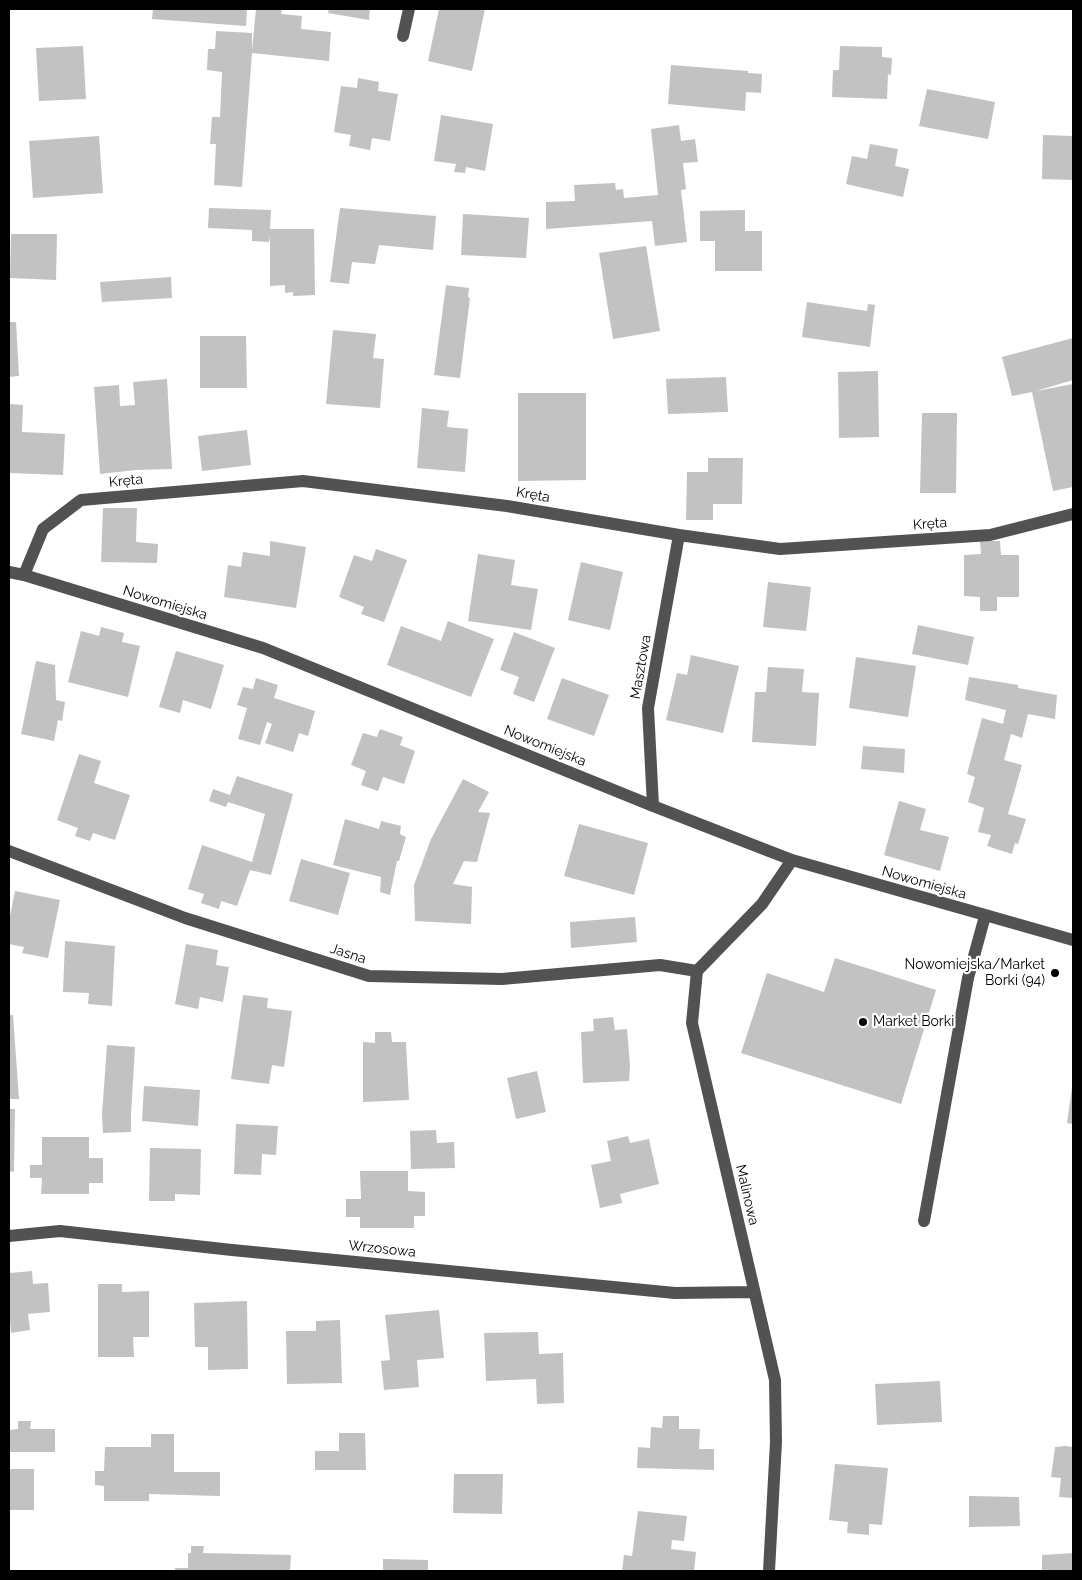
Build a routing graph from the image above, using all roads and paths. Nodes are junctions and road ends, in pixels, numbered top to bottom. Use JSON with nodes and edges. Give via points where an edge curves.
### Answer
{"nodes":[{"id":1,"x":409,"y":9,"type":"edge"},
{"id":2,"x":403,"y":36,"type":"dead end"},
{"id":3,"x":1073,"y":514,"type":"edge"},
{"id":4,"x":679,"y":535,"type":"junction"},
{"id":5,"x":9,"y":572,"type":"edge"},
{"id":6,"x":24,"y":575,"type":"junction"},
{"id":7,"x":653,"y":806,"type":"junction"},
{"id":8,"x":9,"y":851,"type":"edge"},
{"id":9,"x":792,"y":860,"type":"junction"},
{"id":10,"x":985,"y":916,"type":"junction"},
{"id":11,"x":1073,"y":940,"type":"edge"},
{"id":12,"x":697,"y":971,"type":"junction"},
{"id":13,"x":924,"y":1222,"type":"dead end"},
{"id":14,"x":9,"y":1236,"type":"edge"},
{"id":15,"x":753,"y":1292,"type":"junction"},
{"id":16,"x":769,"y":1571,"type":"edge"}],
"edges":[{"from":1,"to":2,"type":"street"},
{"from":3,"to":4,"type":"street","name":"Kręta","via":[[990,535],[780,549]]},
{"from":4,"to":6,"type":"street","name":"Kręta","via":[[507,506],[303,481],[81,500],[43,529]]},
{"from":4,"to":7,"type":"street","name":"Masztowa","via":[[648,708]]},
{"from":5,"to":6,"type":"street","name":"Nowomiejska"},
{"from":6,"to":7,"type":"street","name":"Nowomiejska","via":[[264,648]]},
{"from":7,"to":9,"type":"street","name":"Nowomiejska"},
{"from":8,"to":12,"type":"street","name":"Jasna","via":[[185,918],[369,976],[502,979],[660,965]]},
{"from":9,"to":10,"type":"street","name":"Nowomiejska"},
{"from":9,"to":12,"type":"street","via":[[762,904]]},
{"from":10,"to":11,"type":"street","name":"Nowomiejska"},
{"from":10,"to":13,"type":"street","via":[[968,978]]},
{"from":12,"to":15,"type":"street","name":"Malinowa","via":[[692,1023]]},
{"from":14,"to":15,"type":"street","name":"Wrzosowa","via":[[60,1231],[674,1293]]},
{"from":15,"to":16,"type":"street","name":"Malinowa","via":[[774,1380],[776,1442]]}]}
